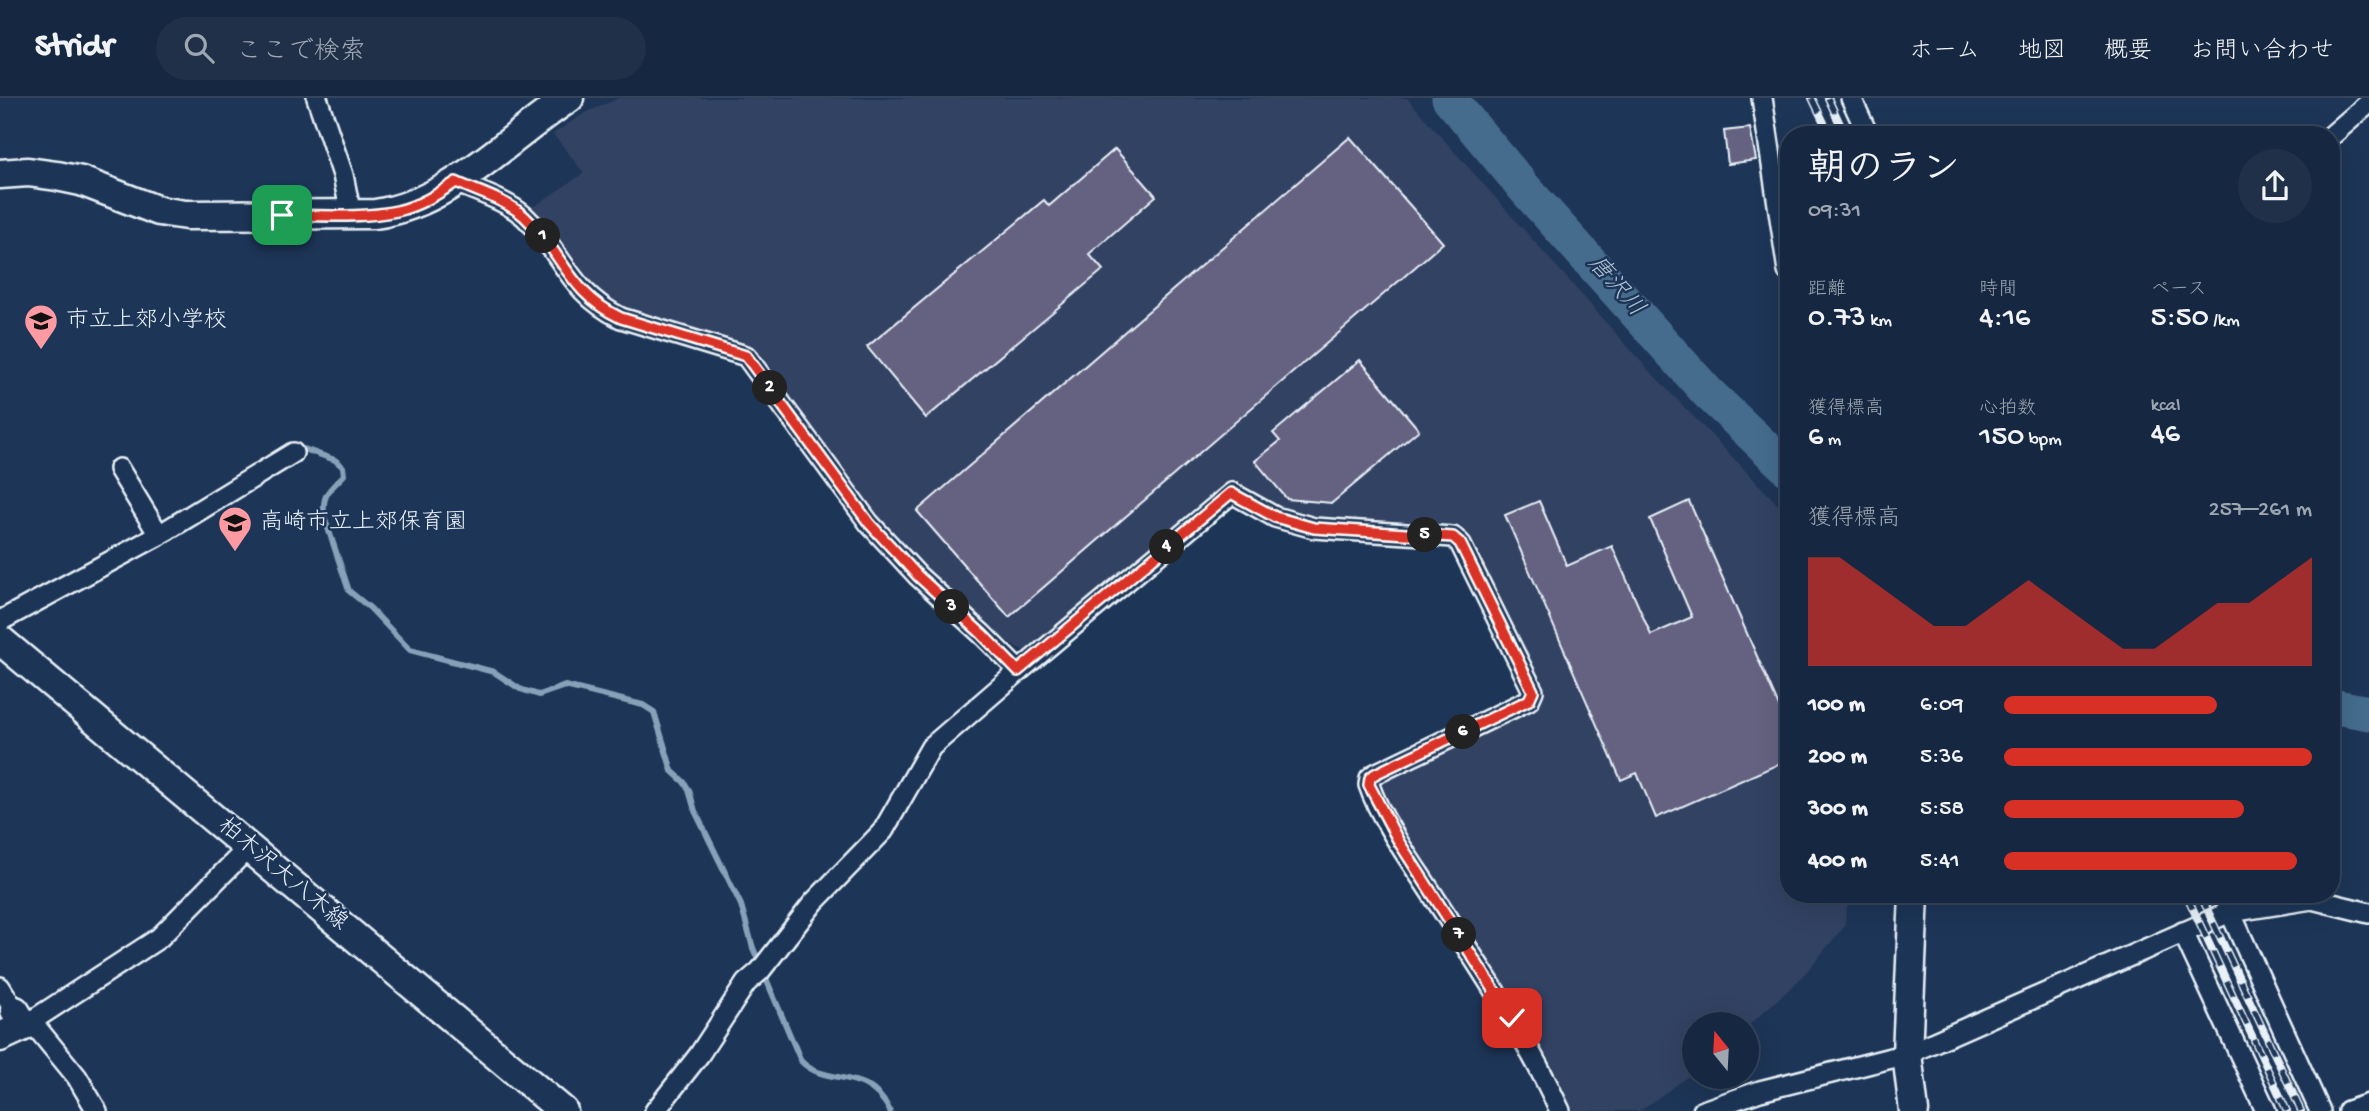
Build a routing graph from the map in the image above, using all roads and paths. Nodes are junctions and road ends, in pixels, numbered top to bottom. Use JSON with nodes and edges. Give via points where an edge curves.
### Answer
{"nodes":[{"id":1,"x":317,"y":98,"type":"edge"},
{"id":2,"x":569,"y":98,"type":"edge"},
{"id":3,"x":1762,"y":98,"type":"edge"},
{"id":4,"x":1851,"y":98,"type":"edge"},
{"id":5,"x":2369,"y":103,"type":"edge"},
{"id":6,"x":1864,"y":126,"type":"edge"},
{"id":7,"x":2340,"y":128,"type":"edge"},
{"id":8,"x":0,"y":174,"type":"edge"},
{"id":9,"x":456,"y":182,"type":"junction"},
{"id":10,"x":351,"y":215,"type":"junction"},
{"id":11,"x":1780,"y":218,"type":"edge"},
{"id":12,"x":293,"y":453,"type":"dead end"},
{"id":13,"x":119,"y":469,"type":"dead end"},
{"id":14,"x":159,"y":535,"type":"junction"},
{"id":15,"x":0,"y":621,"type":"edge"},
{"id":16,"x":0,"y":640,"type":"edge"},
{"id":17,"x":1018,"y":671,"type":"junction"},
{"id":18,"x":248,"y":848,"type":"junction"},
{"id":19,"x":1914,"y":903,"type":"edge"},
{"id":20,"x":2226,"y":903,"type":"edge"},
{"id":21,"x":2287,"y":903,"type":"edge"},
{"id":22,"x":2328,"y":903,"type":"edge"},
{"id":23,"x":2230,"y":912,"type":"junction"},
{"id":24,"x":2369,"y":913,"type":"edge"},
{"id":25,"x":2183,"y":932,"type":"junction"},
{"id":26,"x":0,"y":987,"type":"edge"},
{"id":27,"x":18,"y":1024,"type":"edge"},
{"id":28,"x":1906,"y":1054,"type":"junction"},
{"id":29,"x":2369,"y":1104,"type":"edge"},
{"id":30,"x":97,"y":1111,"type":"edge"},
{"id":31,"x":563,"y":1111,"type":"edge"},
{"id":32,"x":655,"y":1111,"type":"edge"},
{"id":33,"x":1560,"y":1111,"type":"edge"},
{"id":34,"x":1703,"y":1111,"type":"edge"},
{"id":35,"x":1914,"y":1111,"type":"edge"},
{"id":36,"x":2266,"y":1111,"type":"edge"},
{"id":37,"x":2320,"y":1111,"type":"edge"},
{"id":38,"x":2348,"y":1111,"type":"edge"}],
"edges":[{"from":1,"to":10,"type":"street"},
{"from":2,"to":9,"type":"street"},
{"from":3,"to":11,"type":"street"},
{"from":4,"to":6,"type":"street"},
{"from":5,"to":7,"type":"street"},
{"from":8,"to":10,"type":"street","via":[[28,172],[81,181],[159,211],[186,215]]},
{"from":9,"to":10,"type":"street","via":[[399,211]]},
{"from":9,"to":17,"type":"street","via":[[523,214],[575,283],[606,311],[746,356],[869,523]]},
{"from":12,"to":14,"type":"street"},
{"from":13,"to":14,"type":"street"},
{"from":14,"to":15,"type":"street"},
{"from":16,"to":18,"type":"street","name":"柏木沢大八木線"},
{"from":17,"to":32,"type":"street","via":[[931,747],[883,831],[814,902],[746,983]]},
{"from":17,"to":33,"type":"street","via":[[1231,493],[1275,517],[1314,528],[1453,537],[1533,691],[1529,700],[1375,774],[1369,785],[1399,842],[1512,1018]]},
{"from":18,"to":27,"type":"street","via":[[159,937]]},
{"from":18,"to":31,"type":"street","name":"柏木沢大八木線"},
{"from":19,"to":28,"type":"street"},
{"from":20,"to":23,"type":"street"},
{"from":21,"to":23,"type":"street"},
{"from":22,"to":24,"type":"street"},
{"from":23,"to":25,"type":"street"},
{"from":23,"to":37,"type":"street"},
{"from":25,"to":28,"type":"street"},
{"from":25,"to":36,"type":"street"},
{"from":26,"to":27,"type":"street"},
{"from":27,"to":30,"type":"street","via":[[77,1077]]},
{"from":28,"to":34,"type":"street","via":[[1760,1091]]},
{"from":28,"to":35,"type":"street"},
{"from":29,"to":38,"type":"street"}]}
